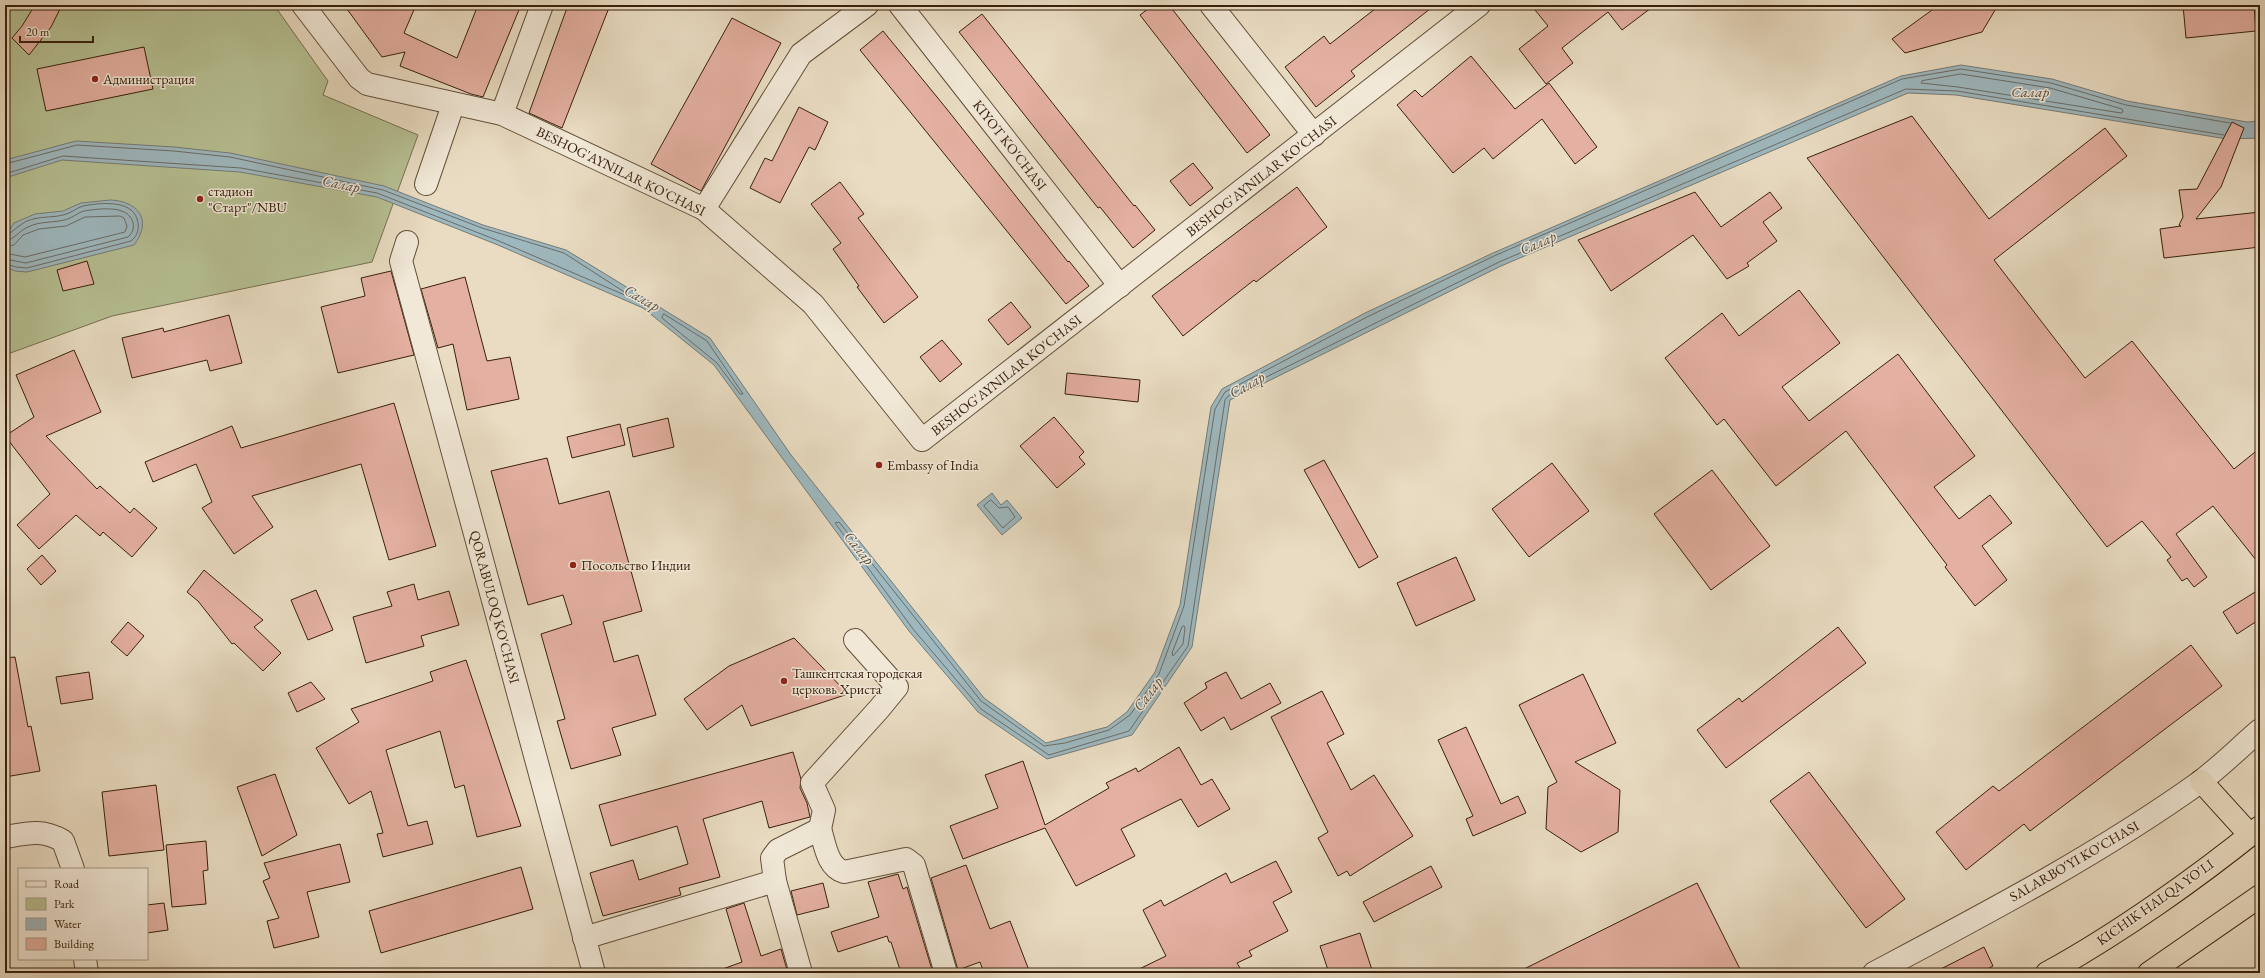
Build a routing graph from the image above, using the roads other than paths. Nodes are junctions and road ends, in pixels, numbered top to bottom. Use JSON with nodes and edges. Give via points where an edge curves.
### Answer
{"nodes":[{"id":1,"x":303,"y":5,"type":"edge"},
{"id":2,"x":542,"y":5,"type":"edge"},
{"id":3,"x":867,"y":5,"type":"edge"},
{"id":4,"x":900,"y":5,"type":"edge"},
{"id":5,"x":1211,"y":5,"type":"edge"},
{"id":6,"x":1479,"y":5,"type":"edge"},
{"id":7,"x":453,"y":105,"type":"junction"},
{"id":8,"x":502,"y":114,"type":"junction"},
{"id":9,"x":1314,"y":135,"type":"junction"},
{"id":10,"x":426,"y":184,"type":"dead end"},
{"id":11,"x":704,"y":209,"type":"junction"},
{"id":12,"x":407,"y":242,"type":"dead end"},
{"id":13,"x":1120,"y":286,"type":"junction"},
{"id":14,"x":855,"y":640,"type":"dead end"},
{"id":15,"x":2260,"y":730,"type":"edge"},
{"id":16,"x":2201,"y":781,"type":"junction"},
{"id":17,"x":820,"y":829,"type":"junction"},
{"id":18,"x":2255,"y":831,"type":"edge"},
{"id":19,"x":5,"y":837,"type":"edge"},
{"id":20,"x":73,"y":868,"type":"edge"},
{"id":21,"x":775,"y":881,"type":"junction"},
{"id":22,"x":2260,"y":896,"type":"edge"},
{"id":23,"x":584,"y":938,"type":"junction"},
{"id":24,"x":85,"y":960,"type":"edge"},
{"id":25,"x":87,"y":973,"type":"edge"},
{"id":26,"x":594,"y":973,"type":"edge"},
{"id":27,"x":801,"y":973,"type":"edge"},
{"id":28,"x":946,"y":973,"type":"edge"},
{"id":29,"x":1874,"y":973,"type":"edge"},
{"id":30,"x":2047,"y":973,"type":"edge"},
{"id":31,"x":2149,"y":973,"type":"edge"}],
"edges":[{"from":1,"to":7,"type":"street","name":"BESHOG'AYNILAR KO'CHASI","via":[[363,82]]},
{"from":2,"to":8,"type":"street"},
{"from":3,"to":11,"type":"street","via":[[801,54]]},
{"from":4,"to":13,"type":"street","name":"KIYOT KO'CHASI"},
{"from":5,"to":9,"type":"street"},
{"from":6,"to":9,"type":"street","name":"BESHOG'AYNILAR KO'CHASI"},
{"from":7,"to":8,"type":"street","name":"BESHOG'AYNILAR KO'CHASI"},
{"from":7,"to":10,"type":"street"},
{"from":8,"to":11,"type":"street","name":"BESHOG'AYNILAR KO'CHASI"},
{"from":9,"to":13,"type":"street","name":"BESHOG'AYNILAR KO'CHASI"},
{"from":11,"to":13,"type":"street","name":"BESHOG'AYNILAR KO'CHASI","via":[[813,304],[922,440]]},
{"from":12,"to":23,"type":"street","name":"QORABULOQ KO'CHASI","via":[[401,261]]},
{"from":14,"to":17,"type":"street","via":[[896,687],[812,783],[824,810]]},
{"from":15,"to":16,"type":"street","name":"SALARBO'YI KO'CHASI"},
{"from":16,"to":18,"type":"highway"},
{"from":16,"to":29,"type":"street","name":"SALARBO'YI KO'CHASI","via":[[2118,838]]},
{"from":17,"to":21,"type":"street","via":[[778,850],[772,858]]},
{"from":17,"to":28,"type":"street","via":[[832,864],[839,871],[906,859],[914,865]]},
{"from":18,"to":30,"type":"highway","name":"KICHIK HALQA YO'LI","via":[[2129,922]]},
{"from":19,"to":20,"type":"street","via":[[42,832],[54,836],[63,841]]},
{"from":21,"to":23,"type":"street"},
{"from":21,"to":27,"type":"street"},
{"from":22,"to":31,"type":"highway"},
{"from":23,"to":26,"type":"street","name":"QORABULOQ KO'CHASI"},
{"from":24,"to":25,"type":"street"}]}
